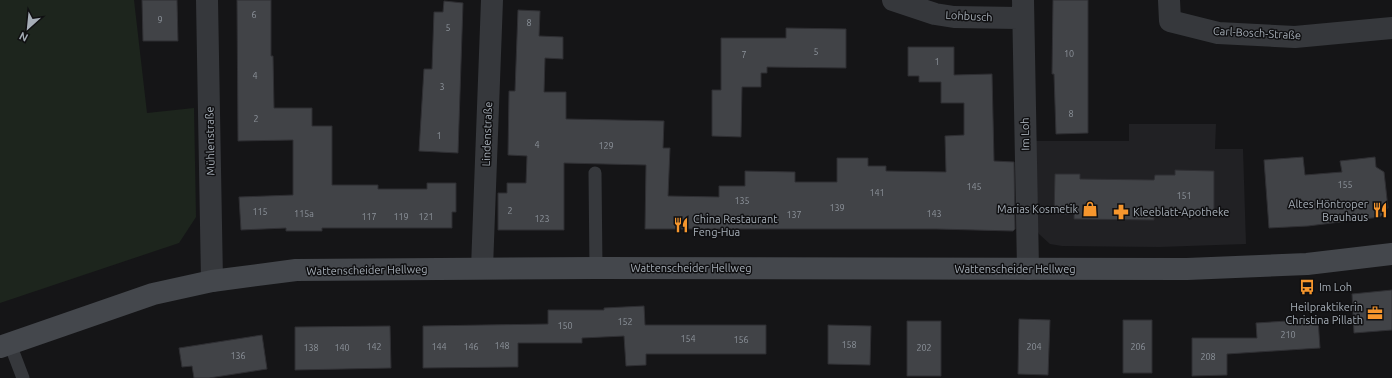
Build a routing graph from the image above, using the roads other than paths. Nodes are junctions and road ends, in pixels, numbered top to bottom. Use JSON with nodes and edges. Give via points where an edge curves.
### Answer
{"nodes":[{"id":1,"x":207,"y":0,"type":"edge"},
{"id":2,"x":492,"y":0,"type":"edge"},
{"id":3,"x":893,"y":0,"type":"edge"},
{"id":4,"x":1023,"y":9,"type":"edge"},
{"id":5,"x":1170,"y":10,"type":"edge"},
{"id":6,"x":1392,"y":28,"type":"edge"},
{"id":7,"x":595,"y":173,"type":"dead end"},
{"id":8,"x":1392,"y":254,"type":"edge"},
{"id":9,"x":482,"y":268,"type":"junction"},
{"id":10,"x":596,"y":268,"type":"junction"},
{"id":11,"x":1028,"y":269,"type":"junction"},
{"id":12,"x":212,"y":281,"type":"junction"},
{"id":13,"x":5,"y":345,"type":"edge"},
{"id":14,"x":23,"y":378,"type":"edge"}],
"edges":[{"from":1,"to":12,"type":"street","name":"Mühlenstraße"},
{"from":2,"to":9,"type":"street","name":"Lindenstraße"},
{"from":3,"to":4,"type":"street","name":"Lohbusch","via":[[934,14],[954,17]]},
{"from":4,"to":11,"type":"street","name":"Im Loh"},
{"from":5,"to":6,"type":"street","name":"Carl-Bosch-Straße","via":[[1218,33],[1295,37]]},
{"from":7,"to":10,"type":"lane"},
{"from":8,"to":11,"type":"main road","name":"Wattenscheider Hellweg","via":[[1256,267]]},
{"from":9,"to":10,"type":"main road","name":"Wattenscheider Hellweg"},
{"from":9,"to":12,"type":"main road","name":"Wattenscheider Hellweg","via":[[296,270]]},
{"from":10,"to":11,"type":"main road","name":"Wattenscheider Hellweg"},
{"from":12,"to":13,"type":"main road","name":"Wattenscheider Hellweg","via":[[153,294]]},
{"from":13,"to":14,"type":"lane"}]}
